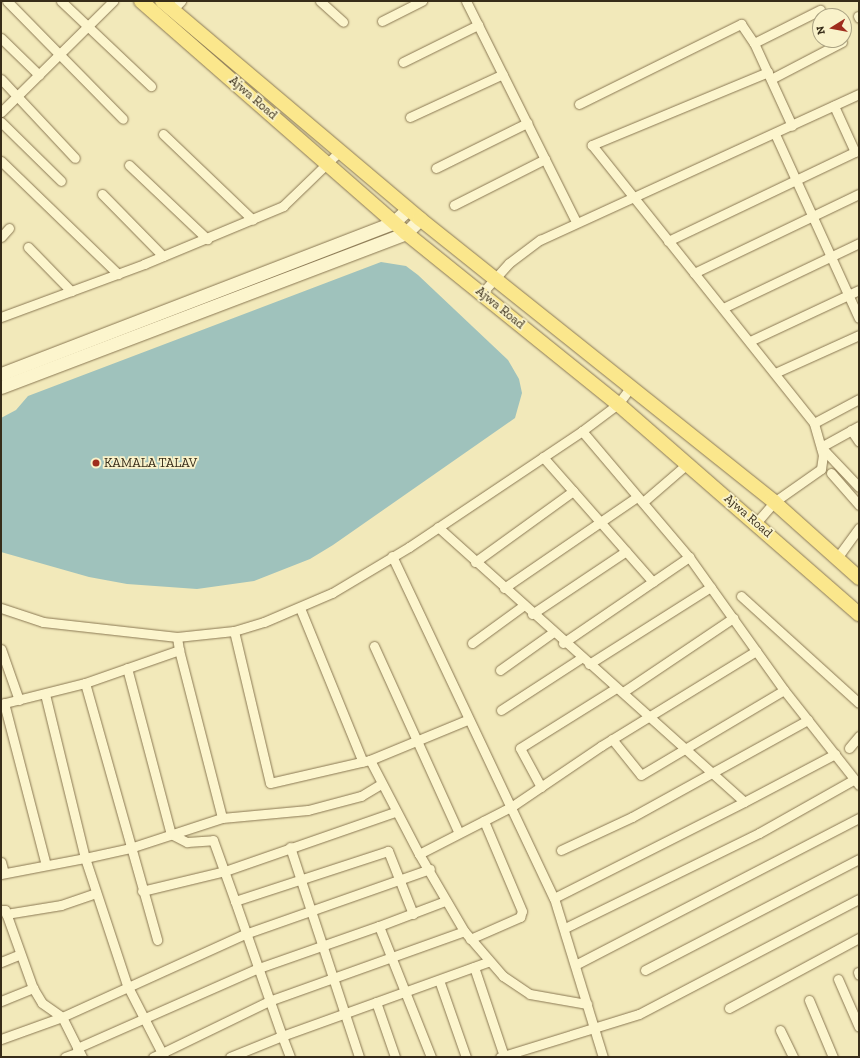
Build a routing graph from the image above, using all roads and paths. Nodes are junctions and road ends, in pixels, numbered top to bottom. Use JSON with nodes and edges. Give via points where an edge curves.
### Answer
{"nodes":[{"id":1,"x":7,"y":1,"type":"edge"},
{"id":2,"x":61,"y":1,"type":"edge"},
{"id":3,"x":113,"y":1,"type":"edge"},
{"id":4,"x":141,"y":1,"type":"edge"},
{"id":5,"x":320,"y":1,"type":"edge"},
{"id":6,"x":422,"y":1,"type":"edge"},
{"id":7,"x":466,"y":1,"type":"edge"},
{"id":8,"x":172,"y":4,"type":"edge"},
{"id":9,"x":812,"y":14,"type":"edge"},
{"id":10,"x":382,"y":21,"type":"dead end"},
{"id":11,"x":343,"y":22,"type":"dead end"},
{"id":12,"x":478,"y":25,"type":"junction"},
{"id":13,"x":88,"y":28,"type":"junction"},
{"id":14,"x":1,"y":38,"type":"edge"},
{"id":15,"x":754,"y":43,"type":"junction"},
{"id":16,"x":829,"y":48,"type":"edge"},
{"id":17,"x":58,"y":54,"type":"junction"},
{"id":18,"x":403,"y":62,"type":"dead end"},
{"id":19,"x":503,"y":74,"type":"junction"},
{"id":20,"x":39,"y":75,"type":"junction"},
{"id":21,"x":770,"y":75,"type":"junction"},
{"id":22,"x":1,"y":79,"type":"edge"},
{"id":23,"x":151,"y":86,"type":"dead end"},
{"id":24,"x":859,"y":94,"type":"edge"},
{"id":25,"x":18,"y":95,"type":"junction"},
{"id":26,"x":579,"y":104,"type":"dead end"},
{"id":27,"x":834,"y":106,"type":"junction"},
{"id":28,"x":1,"y":112,"type":"edge"},
{"id":29,"x":410,"y":117,"type":"dead end"},
{"id":30,"x":123,"y":119,"type":"dead end"},
{"id":31,"x":1,"y":122,"type":"edge"},
{"id":32,"x":527,"y":123,"type":"junction"},
{"id":33,"x":792,"y":126,"type":"junction"},
{"id":34,"x":163,"y":134,"type":"dead end"},
{"id":35,"x":775,"y":134,"type":"junction"},
{"id":36,"x":340,"y":151,"type":"junction"},
{"id":37,"x":75,"y":158,"type":"dead end"},
{"id":38,"x":545,"y":159,"type":"junction"},
{"id":39,"x":1,"y":161,"type":"edge"},
{"id":40,"x":129,"y":165,"type":"dead end"},
{"id":41,"x":329,"y":165,"type":"junction"},
{"id":42,"x":436,"y":168,"type":"dead end"},
{"id":43,"x":794,"y":179,"type":"junction"},
{"id":44,"x":61,"y":181,"type":"dead end"},
{"id":45,"x":102,"y":194,"type":"dead end"},
{"id":46,"x":859,"y":194,"type":"edge"},
{"id":47,"x":634,"y":200,"type":"junction"},
{"id":48,"x":454,"y":205,"type":"dead end"},
{"id":49,"x":408,"y":209,"type":"junction"},
{"id":50,"x":810,"y":216,"type":"junction"},
{"id":51,"x":420,"y":219,"type":"junction"},
{"id":52,"x":253,"y":220,"type":"junction"},
{"id":53,"x":394,"y":222,"type":"junction"},
{"id":54,"x":576,"y":222,"type":"junction"},
{"id":55,"x":9,"y":228,"type":"dead end"},
{"id":56,"x":406,"y":233,"type":"junction"},
{"id":57,"x":1,"y":237,"type":"edge"},
{"id":58,"x":207,"y":238,"type":"junction"},
{"id":59,"x":668,"y":241,"type":"junction"},
{"id":60,"x":859,"y":243,"type":"edge"},
{"id":61,"x":28,"y":246,"type":"dead end"},
{"id":62,"x":163,"y":256,"type":"junction"},
{"id":63,"x":829,"y":257,"type":"junction"},
{"id":64,"x":694,"y":273,"type":"junction"},
{"id":65,"x":118,"y":274,"type":"junction"},
{"id":66,"x":494,"y":278,"type":"junction"},
{"id":67,"x":859,"y":290,"type":"edge"},
{"id":68,"x":71,"y":291,"type":"junction"},
{"id":69,"x":482,"y":293,"type":"junction"},
{"id":70,"x":848,"y":296,"type":"junction"},
{"id":71,"x":723,"y":308,"type":"junction"},
{"id":72,"x":1,"y":317,"type":"edge"},
{"id":73,"x":859,"y":318,"type":"edge"},
{"id":74,"x":859,"y":335,"type":"edge"},
{"id":75,"x":750,"y":341,"type":"junction"},
{"id":76,"x":775,"y":373,"type":"junction"},
{"id":77,"x":1,"y":374,"type":"edge"},
{"id":78,"x":1,"y":387,"type":"edge"},
{"id":79,"x":630,"y":388,"type":"junction"},
{"id":80,"x":859,"y":399,"type":"edge"},
{"id":81,"x":618,"y":404,"type":"junction"},
{"id":82,"x":814,"y":423,"type":"junction"},
{"id":83,"x":855,"y":428,"type":"edge"},
{"id":84,"x":582,"y":431,"type":"junction"},
{"id":85,"x":859,"y":442,"type":"edge"},
{"id":86,"x":821,"y":447,"type":"junction"},
{"id":87,"x":543,"y":457,"type":"junction"},
{"id":88,"x":687,"y":464,"type":"junction"},
{"id":89,"x":831,"y":472,"type":"dead end"},
{"id":90,"x":859,"y":487,"type":"edge"},
{"id":91,"x":573,"y":491,"type":"junction"},
{"id":92,"x":640,"y":499,"type":"junction"},
{"id":93,"x":774,"y":502,"type":"junction"},
{"id":94,"x":859,"y":505,"type":"edge"},
{"id":95,"x":602,"y":523,"type":"junction"},
{"id":96,"x":756,"y":523,"type":"junction"},
{"id":97,"x":438,"y":528,"type":"junction"},
{"id":98,"x":859,"y":528,"type":"edge"},
{"id":99,"x":626,"y":551,"type":"junction"},
{"id":100,"x":392,"y":556,"type":"junction"},
{"id":101,"x":689,"y":557,"type":"junction"},
{"id":102,"x":837,"y":558,"type":"junction"},
{"id":103,"x":475,"y":562,"type":"junction"},
{"id":104,"x":859,"y":578,"type":"edge"},
{"id":105,"x":653,"y":582,"type":"junction"},
{"id":106,"x":710,"y":587,"type":"junction"},
{"id":107,"x":504,"y":588,"type":"junction"},
{"id":108,"x":741,"y":596,"type":"dead end"},
{"id":109,"x":523,"y":606,"type":"junction"},
{"id":110,"x":1,"y":608,"type":"edge"},
{"id":111,"x":300,"y":608,"type":"junction"},
{"id":112,"x":532,"y":614,"type":"junction"},
{"id":113,"x":859,"y":614,"type":"edge"},
{"id":114,"x":733,"y":618,"type":"junction"},
{"id":115,"x":234,"y":631,"type":"junction"},
{"id":116,"x":552,"y":632,"type":"junction"},
{"id":117,"x":177,"y":637,"type":"junction"},
{"id":118,"x":472,"y":643,"type":"dead end"},
{"id":119,"x":563,"y":643,"type":"junction"},
{"id":120,"x":374,"y":646,"type":"dead end"},
{"id":121,"x":1,"y":649,"type":"edge"},
{"id":122,"x":179,"y":650,"type":"junction"},
{"id":123,"x":756,"y":651,"type":"junction"},
{"id":124,"x":581,"y":658,"type":"junction"},
{"id":125,"x":589,"y":664,"type":"junction"},
{"id":126,"x":127,"y":668,"type":"junction"},
{"id":127,"x":500,"y":670,"type":"dead end"},
{"id":128,"x":85,"y":683,"type":"junction"},
{"id":129,"x":619,"y":690,"type":"junction"},
{"id":130,"x":784,"y":690,"type":"junction"},
{"id":131,"x":45,"y":694,"type":"junction"},
{"id":132,"x":19,"y":700,"type":"junction"},
{"id":133,"x":859,"y":703,"type":"edge"},
{"id":134,"x":2,"y":704,"type":"edge"},
{"id":135,"x":501,"y":710,"type":"dead end"},
{"id":136,"x":650,"y":719,"type":"junction"},
{"id":137,"x":468,"y":720,"type":"junction"},
{"id":138,"x":808,"y":720,"type":"junction"},
{"id":139,"x":859,"y":736,"type":"edge"},
{"id":140,"x":612,"y":739,"type":"junction"},
{"id":141,"x":417,"y":743,"type":"junction"},
{"id":142,"x":684,"y":747,"type":"junction"},
{"id":143,"x":849,"y":748,"type":"dead end"},
{"id":144,"x":835,"y":754,"type":"junction"},
{"id":145,"x":367,"y":761,"type":"junction"},
{"id":146,"x":714,"y":773,"type":"junction"},
{"id":147,"x":856,"y":783,"type":"edge"},
{"id":148,"x":381,"y":784,"type":"junction"},
{"id":149,"x":541,"y":787,"type":"junction"},
{"id":150,"x":744,"y":802,"type":"junction"},
{"id":151,"x":511,"y":807,"type":"junction"},
{"id":152,"x":394,"y":812,"type":"junction"},
{"id":153,"x":222,"y":818,"type":"junction"},
{"id":154,"x":859,"y":818,"type":"edge"},
{"id":155,"x":484,"y":821,"type":"junction"},
{"id":156,"x":459,"y":833,"type":"junction"},
{"id":157,"x":171,"y":834,"type":"junction"},
{"id":158,"x":130,"y":848,"type":"junction"},
{"id":159,"x":290,"y":848,"type":"junction"},
{"id":160,"x":561,"y":850,"type":"dead end"},
{"id":161,"x":419,"y":854,"type":"junction"},
{"id":162,"x":85,"y":858,"type":"junction"},
{"id":163,"x":859,"y":859,"type":"edge"},
{"id":164,"x":1,"y":862,"type":"edge"},
{"id":165,"x":46,"y":865,"type":"junction"},
{"id":166,"x":430,"y":869,"type":"junction"},
{"id":167,"x":225,"y":871,"type":"junction"},
{"id":168,"x":2,"y":874,"type":"edge"},
{"id":169,"x":300,"y":880,"type":"junction"},
{"id":170,"x":400,"y":881,"type":"junction"},
{"id":171,"x":142,"y":891,"type":"junction"},
{"id":172,"x":96,"y":894,"type":"junction"},
{"id":173,"x":554,"y":898,"type":"junction"},
{"id":174,"x":859,"y":899,"type":"edge"},
{"id":175,"x":235,"y":901,"type":"junction"},
{"id":176,"x":446,"y":901,"type":"junction"},
{"id":177,"x":4,"y":912,"type":"edge"},
{"id":178,"x":312,"y":912,"type":"junction"},
{"id":179,"x":413,"y":914,"type":"junction"},
{"id":180,"x":379,"y":926,"type":"junction"},
{"id":181,"x":565,"y":928,"type":"junction"},
{"id":182,"x":464,"y":931,"type":"junction"},
{"id":183,"x":245,"y":934,"type":"junction"},
{"id":184,"x":859,"y":938,"type":"edge"},
{"id":185,"x":470,"y":939,"type":"junction"},
{"id":186,"x":157,"y":940,"type":"dead end"},
{"id":187,"x":322,"y":945,"type":"junction"},
{"id":188,"x":18,"y":955,"type":"junction"},
{"id":189,"x":391,"y":957,"type":"junction"},
{"id":190,"x":1,"y":962,"type":"edge"},
{"id":191,"x":488,"y":962,"type":"junction"},
{"id":192,"x":577,"y":964,"type":"junction"},
{"id":193,"x":474,"y":967,"type":"junction"},
{"id":194,"x":256,"y":969,"type":"junction"},
{"id":195,"x":645,"y":970,"type":"dead end"},
{"id":196,"x":333,"y":977,"type":"junction"},
{"id":197,"x":838,"y":979,"type":"dead end"},
{"id":198,"x":439,"y":980,"type":"junction"},
{"id":199,"x":127,"y":985,"type":"junction"},
{"id":200,"x":33,"y":988,"type":"junction"},
{"id":201,"x":406,"y":992,"type":"junction"},
{"id":202,"x":808,"y":1000,"type":"dead end"},
{"id":203,"x":1,"y":1001,"type":"edge"},
{"id":204,"x":269,"y":1001,"type":"junction"},
{"id":205,"x":376,"y":1002,"type":"junction"},
{"id":206,"x":587,"y":1004,"type":"junction"},
{"id":207,"x":729,"y":1008,"type":"dead end"},
{"id":208,"x":346,"y":1013,"type":"junction"},
{"id":209,"x":62,"y":1017,"type":"junction"},
{"id":210,"x":144,"y":1018,"type":"junction"},
{"id":211,"x":859,"y":1027,"type":"edge"},
{"id":212,"x":593,"y":1028,"type":"junction"},
{"id":213,"x":780,"y":1030,"type":"dead end"},
{"id":214,"x":282,"y":1036,"type":"junction"},
{"id":215,"x":1,"y":1039,"type":"edge"},
{"id":216,"x":80,"y":1052,"type":"edge"},
{"id":217,"x":163,"y":1055,"type":"edge"},
{"id":218,"x":502,"y":1056,"type":"edge"},
{"id":219,"x":65,"y":1057,"type":"edge"},
{"id":220,"x":153,"y":1057,"type":"edge"},
{"id":221,"x":230,"y":1057,"type":"edge"},
{"id":222,"x":290,"y":1057,"type":"edge"},
{"id":223,"x":359,"y":1057,"type":"edge"},
{"id":224,"x":395,"y":1057,"type":"edge"},
{"id":225,"x":431,"y":1057,"type":"edge"},
{"id":226,"x":466,"y":1057,"type":"edge"},
{"id":227,"x":604,"y":1057,"type":"edge"},
{"id":228,"x":793,"y":1057,"type":"edge"},
{"id":229,"x":833,"y":1057,"type":"edge"}],
"edges":[{"from":1,"to":17,"type":"street"},
{"from":2,"to":13,"type":"street"},
{"from":3,"to":13,"type":"street"},
{"from":4,"to":41,"type":"main road","name":"Ajwa Road"},
{"from":5,"to":11,"type":"street"},
{"from":6,"to":10,"type":"street"},
{"from":7,"to":12,"type":"street"},
{"from":8,"to":36,"type":"main road","name":"Ajwa Road"},
{"from":9,"to":15,"type":"street"},
{"from":12,"to":18,"type":"street"},
{"from":12,"to":19,"type":"street"},
{"from":13,"to":17,"type":"street"},
{"from":13,"to":23,"type":"street"},
{"from":14,"to":20,"type":"street"},
{"from":15,"to":21,"type":"street"},
{"from":15,"to":26,"type":"street","via":[[747,28],[736,24]]},
{"from":16,"to":21,"type":"street"},
{"from":17,"to":20,"type":"street"},
{"from":17,"to":30,"type":"street"},
{"from":19,"to":29,"type":"street"},
{"from":19,"to":32,"type":"street"},
{"from":20,"to":25,"type":"street"},
{"from":21,"to":33,"type":"street"},
{"from":21,"to":47,"type":"street","via":[[592,145]]},
{"from":22,"to":25,"type":"street"},
{"from":24,"to":27,"type":"street"},
{"from":25,"to":28,"type":"street"},
{"from":25,"to":37,"type":"street"},
{"from":27,"to":33,"type":"street"},
{"from":27,"to":43,"type":"street","via":[[855,152]]},
{"from":31,"to":44,"type":"street"},
{"from":32,"to":38,"type":"street"},
{"from":32,"to":42,"type":"street"},
{"from":33,"to":35,"type":"street"},
{"from":34,"to":52,"type":"street"},
{"from":35,"to":43,"type":"street"},
{"from":35,"to":47,"type":"street"},
{"from":36,"to":41,"type":"street"},
{"from":36,"to":49,"type":"main road","name":"Ajwa Road"},
{"from":38,"to":48,"type":"street"},
{"from":38,"to":54,"type":"street"},
{"from":39,"to":65,"type":"street"},
{"from":40,"to":58,"type":"street"},
{"from":41,"to":52,"type":"street","via":[[283,206]]},
{"from":41,"to":53,"type":"main road","name":"Ajwa Road"},
{"from":43,"to":50,"type":"street"},
{"from":43,"to":59,"type":"street"},
{"from":45,"to":62,"type":"street"},
{"from":46,"to":50,"type":"street"},
{"from":47,"to":54,"type":"street"},
{"from":47,"to":59,"type":"street"},
{"from":49,"to":51,"type":"main road","name":"Ajwa Road"},
{"from":49,"to":53,"type":"street"},
{"from":50,"to":63,"type":"street"},
{"from":50,"to":64,"type":"street"},
{"from":51,"to":56,"type":"street"},
{"from":51,"to":66,"type":"main road","name":"Ajwa Road"},
{"from":52,"to":58,"type":"street"},
{"from":53,"to":56,"type":"main road","name":"Ajwa Road"},
{"from":53,"to":77,"type":"street"},
{"from":54,"to":66,"type":"street","via":[[540,240]]},
{"from":55,"to":57,"type":"street"},
{"from":56,"to":69,"type":"main road","name":"Ajwa Road"},
{"from":56,"to":78,"type":"street"},
{"from":58,"to":62,"type":"street"},
{"from":59,"to":64,"type":"street"},
{"from":60,"to":63,"type":"street"},
{"from":61,"to":68,"type":"street"},
{"from":62,"to":65,"type":"street"},
{"from":63,"to":70,"type":"street"},
{"from":63,"to":71,"type":"street"},
{"from":64,"to":71,"type":"street"},
{"from":65,"to":68,"type":"street"},
{"from":66,"to":69,"type":"street"},
{"from":66,"to":79,"type":"main road","name":"Ajwa Road"},
{"from":67,"to":70,"type":"street"},
{"from":68,"to":72,"type":"street"},
{"from":69,"to":81,"type":"main road","name":"Ajwa Road"},
{"from":70,"to":73,"type":"street"},
{"from":70,"to":75,"type":"street"},
{"from":71,"to":75,"type":"street"},
{"from":74,"to":76,"type":"street"},
{"from":75,"to":76,"type":"street"},
{"from":76,"to":82,"type":"street"},
{"from":79,"to":81,"type":"street"},
{"from":79,"to":93,"type":"main road","name":"Ajwa Road"},
{"from":80,"to":82,"type":"street"},
{"from":81,"to":84,"type":"street"},
{"from":81,"to":88,"type":"main road","name":"Ajwa Road"},
{"from":82,"to":86,"type":"street"},
{"from":83,"to":85,"type":"street"},
{"from":83,"to":86,"type":"street"},
{"from":84,"to":87,"type":"street"},
{"from":84,"to":92,"type":"street"},
{"from":86,"to":90,"type":"street"},
{"from":86,"to":93,"type":"street","via":[[822,469]]},
{"from":87,"to":91,"type":"street"},
{"from":87,"to":97,"type":"street"},
{"from":88,"to":92,"type":"street"},
{"from":88,"to":96,"type":"main road","name":"Ajwa Road"},
{"from":89,"to":94,"type":"street"},
{"from":91,"to":95,"type":"street"},
{"from":91,"to":103,"type":"street"},
{"from":92,"to":95,"type":"street"},
{"from":92,"to":101,"type":"street"},
{"from":93,"to":96,"type":"street"},
{"from":93,"to":102,"type":"main road","name":"Ajwa Road"},
{"from":95,"to":99,"type":"street"},
{"from":95,"to":107,"type":"street"},
{"from":96,"to":113,"type":"main road","name":"Ajwa Road"},
{"from":97,"to":100,"type":"street"},
{"from":97,"to":103,"type":"street"},
{"from":98,"to":102,"type":"street"},
{"from":99,"to":105,"type":"street"},
{"from":99,"to":112,"type":"street"},
{"from":100,"to":111,"type":"street","via":[[332,593]]},
{"from":100,"to":137,"type":"street"},
{"from":101,"to":105,"type":"street"},
{"from":101,"to":106,"type":"street"},
{"from":102,"to":104,"type":"main road","name":"Ajwa Road"},
{"from":103,"to":107,"type":"street"},
{"from":105,"to":119,"type":"street"},
{"from":106,"to":114,"type":"street"},
{"from":106,"to":125,"type":"street"},
{"from":107,"to":109,"type":"street"},
{"from":108,"to":133,"type":"street"},
{"from":109,"to":112,"type":"street"},
{"from":109,"to":118,"type":"street"},
{"from":110,"to":117,"type":"street","via":[[43,622]]},
{"from":111,"to":115,"type":"street"},
{"from":111,"to":145,"type":"street"},
{"from":112,"to":116,"type":"street"},
{"from":114,"to":123,"type":"street"},
{"from":114,"to":129,"type":"street"},
{"from":115,"to":117,"type":"street"},
{"from":115,"to":145,"type":"street","via":[[270,783]]},
{"from":116,"to":119,"type":"street"},
{"from":116,"to":127,"type":"street"},
{"from":117,"to":122,"type":"street"},
{"from":119,"to":124,"type":"street"},
{"from":120,"to":141,"type":"street"},
{"from":121,"to":132,"type":"street"},
{"from":122,"to":126,"type":"street"},
{"from":122,"to":153,"type":"street"},
{"from":123,"to":130,"type":"street"},
{"from":123,"to":136,"type":"street"},
{"from":124,"to":125,"type":"street"},
{"from":124,"to":135,"type":"street"},
{"from":125,"to":129,"type":"street"},
{"from":126,"to":128,"type":"street"},
{"from":126,"to":157,"type":"street"},
{"from":128,"to":131,"type":"street"},
{"from":128,"to":158,"type":"street"},
{"from":129,"to":136,"type":"street"},
{"from":129,"to":149,"type":"street","via":[[520,748]]},
{"from":130,"to":138,"type":"street"},
{"from":130,"to":142,"type":"street"},
{"from":131,"to":132,"type":"street"},
{"from":131,"to":162,"type":"street"},
{"from":132,"to":134,"type":"street"},
{"from":134,"to":165,"type":"street"},
{"from":136,"to":140,"type":"street"},
{"from":136,"to":142,"type":"street"},
{"from":137,"to":141,"type":"street"},
{"from":137,"to":151,"type":"street"},
{"from":138,"to":144,"type":"street"},
{"from":138,"to":146,"type":"street"},
{"from":139,"to":143,"type":"street"},
{"from":140,"to":142,"type":"street","via":[[641,775]]},
{"from":140,"to":149,"type":"street"},
{"from":141,"to":145,"type":"street"},
{"from":141,"to":156,"type":"street"},
{"from":142,"to":146,"type":"street"},
{"from":144,"to":147,"type":"street"},
{"from":144,"to":150,"type":"street"},
{"from":145,"to":148,"type":"street"},
{"from":146,"to":150,"type":"street"},
{"from":146,"to":160,"type":"street"},
{"from":147,"to":181,"type":"street"},
{"from":148,"to":152,"type":"street"},
{"from":148,"to":153,"type":"street","via":[[360,796],[308,810]]},
{"from":149,"to":151,"type":"street"},
{"from":150,"to":173,"type":"street"},
{"from":151,"to":155,"type":"street"},
{"from":151,"to":173,"type":"street"},
{"from":152,"to":159,"type":"street"},
{"from":152,"to":161,"type":"street"},
{"from":153,"to":157,"type":"street"},
{"from":154,"to":192,"type":"street"},
{"from":155,"to":156,"type":"street"},
{"from":155,"to":185,"type":"street","via":[[522,912],[520,917]]},
{"from":156,"to":161,"type":"street"},
{"from":157,"to":158,"type":"street"},
{"from":157,"to":167,"type":"street","via":[[187,842],[213,840]]},
{"from":158,"to":162,"type":"street"},
{"from":158,"to":171,"type":"street"},
{"from":159,"to":167,"type":"street"},
{"from":159,"to":169,"type":"street"},
{"from":161,"to":166,"type":"street"},
{"from":162,"to":165,"type":"street"},
{"from":162,"to":172,"type":"street"},
{"from":163,"to":195,"type":"street"},
{"from":164,"to":168,"type":"street"},
{"from":165,"to":168,"type":"street"},
{"from":166,"to":170,"type":"street"},
{"from":166,"to":176,"type":"street"},
{"from":167,"to":171,"type":"street"},
{"from":167,"to":175,"type":"street"},
{"from":169,"to":170,"type":"street","via":[[388,851]]},
{"from":169,"to":175,"type":"street"},
{"from":169,"to":178,"type":"street"},
{"from":170,"to":178,"type":"street"},
{"from":170,"to":179,"type":"street"},
{"from":171,"to":186,"type":"street"},
{"from":172,"to":177,"type":"street","via":[[61,905]]},
{"from":172,"to":199,"type":"street"},
{"from":173,"to":181,"type":"street"},
{"from":174,"to":212,"type":"street","via":[[639,1014]]},
{"from":175,"to":183,"type":"street"},
{"from":176,"to":179,"type":"street"},
{"from":176,"to":182,"type":"street"},
{"from":177,"to":188,"type":"street"},
{"from":178,"to":183,"type":"street"},
{"from":178,"to":187,"type":"street"},
{"from":179,"to":180,"type":"street"},
{"from":180,"to":187,"type":"street"},
{"from":180,"to":189,"type":"street"},
{"from":181,"to":192,"type":"street"},
{"from":182,"to":185,"type":"street"},
{"from":182,"to":189,"type":"street"},
{"from":183,"to":194,"type":"street"},
{"from":183,"to":199,"type":"street"},
{"from":184,"to":207,"type":"street"},
{"from":185,"to":191,"type":"street"},
{"from":187,"to":194,"type":"street"},
{"from":187,"to":196,"type":"street"},
{"from":188,"to":190,"type":"street"},
{"from":188,"to":200,"type":"street"},
{"from":189,"to":196,"type":"street"},
{"from":189,"to":201,"type":"street"},
{"from":191,"to":193,"type":"street"},
{"from":191,"to":206,"type":"street","via":[[516,987],[530,994]]},
{"from":192,"to":206,"type":"street"},
{"from":193,"to":198,"type":"street"},
{"from":193,"to":218,"type":"street"},
{"from":194,"to":204,"type":"street"},
{"from":194,"to":210,"type":"street"},
{"from":196,"to":204,"type":"street"},
{"from":196,"to":208,"type":"street"},
{"from":197,"to":211,"type":"street"},
{"from":198,"to":201,"type":"street"},
{"from":198,"to":226,"type":"street"},
{"from":199,"to":209,"type":"street"},
{"from":199,"to":210,"type":"street"},
{"from":200,"to":203,"type":"street"},
{"from":200,"to":209,"type":"street","via":[[42,1003]]},
{"from":201,"to":205,"type":"street"},
{"from":201,"to":225,"type":"street"},
{"from":202,"to":229,"type":"street"},
{"from":204,"to":214,"type":"street"},
{"from":204,"to":217,"type":"street"},
{"from":205,"to":208,"type":"street"},
{"from":205,"to":224,"type":"street"},
{"from":206,"to":212,"type":"street"},
{"from":208,"to":214,"type":"street"},
{"from":208,"to":223,"type":"street"},
{"from":209,"to":215,"type":"street"},
{"from":209,"to":216,"type":"street"},
{"from":210,"to":216,"type":"street"},
{"from":210,"to":217,"type":"street"},
{"from":212,"to":218,"type":"street"},
{"from":212,"to":227,"type":"street"},
{"from":213,"to":228,"type":"street"},
{"from":214,"to":221,"type":"street"},
{"from":214,"to":222,"type":"street"},
{"from":216,"to":219,"type":"street"},
{"from":217,"to":220,"type":"street"}]}
